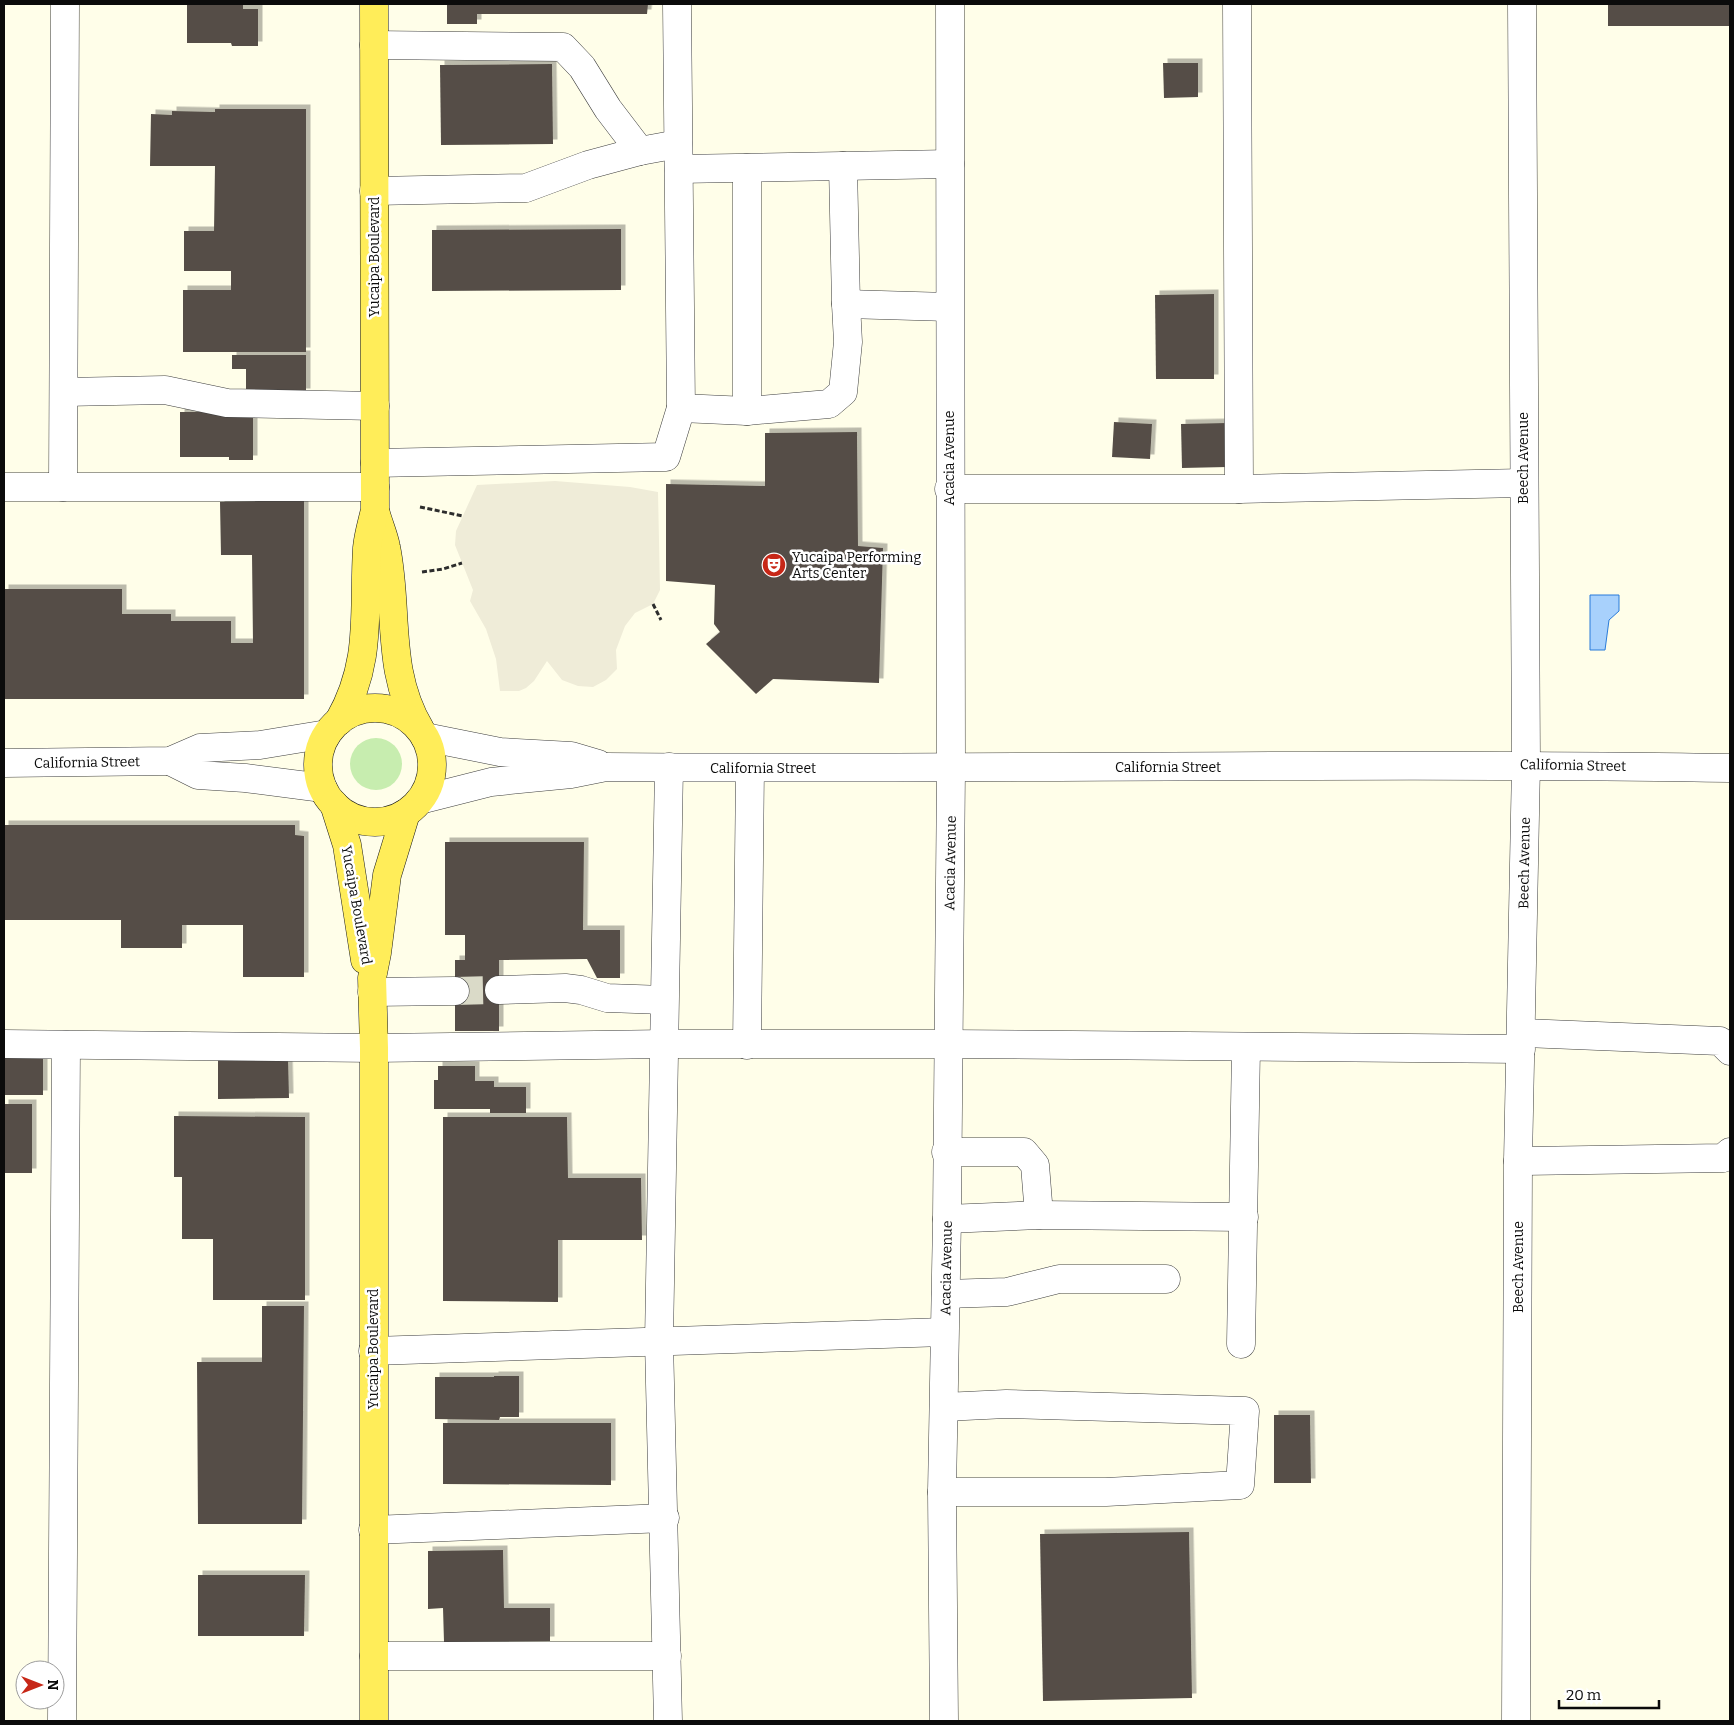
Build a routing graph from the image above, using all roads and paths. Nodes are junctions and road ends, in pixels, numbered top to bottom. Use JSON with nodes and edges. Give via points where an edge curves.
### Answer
{"nodes":[{"id":1,"x":65,"y":4,"type":"edge"},
{"id":2,"x":374,"y":4,"type":"edge"},
{"id":3,"x":677,"y":4,"type":"edge"},
{"id":4,"x":950,"y":4,"type":"edge"},
{"id":5,"x":1238,"y":4,"type":"edge"},
{"id":6,"x":1522,"y":4,"type":"edge"},
{"id":7,"x":374,"y":45,"type":"junction"},
{"id":8,"x":640,"y":151,"type":"junction"},
{"id":9,"x":678,"y":156,"type":"junction"},
{"id":10,"x":950,"y":164,"type":"junction"},
{"id":11,"x":843,"y":166,"type":"junction"},
{"id":12,"x":746,"y":168,"type":"junction"},
{"id":13,"x":374,"y":191,"type":"junction"},
{"id":14,"x":846,"y":304,"type":"junction"},
{"id":15,"x":949,"y":307,"type":"junction"},
{"id":16,"x":64,"y":392,"type":"junction"},
{"id":17,"x":375,"y":406,"type":"junction"},
{"id":18,"x":681,"y":408,"type":"junction"},
{"id":19,"x":746,"y":411,"type":"junction"},
{"id":20,"x":1523,"y":482,"type":"junction"},
{"id":21,"x":4,"y":487,"type":"edge"},
{"id":22,"x":63,"y":487,"type":"junction"},
{"id":23,"x":375,"y":487,"type":"junction"},
{"id":24,"x":1239,"y":488,"type":"junction"},
{"id":25,"x":949,"y":490,"type":"junction"},
{"id":26,"x":420,"y":507,"type":"dead end"},
{"id":27,"x":463,"y":516,"type":"dead end"},
{"id":28,"x":462,"y":563,"type":"dead end"},
{"id":29,"x":420,"y":572,"type":"dead end"},
{"id":30,"x":654,"y":604,"type":"dead end"},
{"id":31,"x":661,"y":620,"type":"dead end"},
{"id":32,"x":333,"y":727,"type":"junction"},
{"id":33,"x":422,"y":733,"type":"junction"},
{"id":34,"x":170,"y":761,"type":"junction"},
{"id":35,"x":4,"y":763,"type":"edge"},
{"id":36,"x":1526,"y":765,"type":"junction"},
{"id":37,"x":606,"y":767,"type":"junction"},
{"id":38,"x":669,"y":767,"type":"junction"},
{"id":39,"x":750,"y":768,"type":"junction"},
{"id":40,"x":1730,"y":768,"type":"edge"},
{"id":41,"x":950,"y":769,"type":"junction"},
{"id":42,"x":328,"y":796,"type":"junction"},
{"id":43,"x":413,"y":807,"type":"junction"},
{"id":44,"x":372,"y":985,"type":"junction"},
{"id":45,"x":455,"y":990,"type":"tunnel mouth"},
{"id":46,"x":499,"y":990,"type":"tunnel mouth"},
{"id":47,"x":664,"y":1000,"type":"junction"},
{"id":48,"x":1521,"y":1041,"type":"junction"},
{"id":49,"x":4,"y":1044,"type":"edge"},
{"id":50,"x":665,"y":1044,"type":"junction"},
{"id":51,"x":948,"y":1044,"type":"junction"},
{"id":52,"x":66,"y":1045,"type":"junction"},
{"id":53,"x":747,"y":1045,"type":"junction"},
{"id":54,"x":374,"y":1048,"type":"junction"},
{"id":55,"x":1246,"y":1048,"type":"junction"},
{"id":56,"x":1730,"y":1051,"type":"edge"},
{"id":57,"x":946,"y":1152,"type":"junction"},
{"id":58,"x":1730,"y":1152,"type":"edge"},
{"id":59,"x":1518,"y":1161,"type":"junction"},
{"id":60,"x":1038,"y":1215,"type":"junction"},
{"id":61,"x":1244,"y":1217,"type":"junction"},
{"id":62,"x":947,"y":1219,"type":"junction"},
{"id":63,"x":1166,"y":1279,"type":"dead end"},
{"id":64,"x":946,"y":1294,"type":"junction"},
{"id":65,"x":944,"y":1332,"type":"junction"},
{"id":66,"x":659,"y":1341,"type":"junction"},
{"id":67,"x":1241,"y":1344,"type":"dead end"},
{"id":68,"x":373,"y":1351,"type":"junction"},
{"id":69,"x":944,"y":1407,"type":"junction"},
{"id":70,"x":942,"y":1492,"type":"junction"},
{"id":71,"x":665,"y":1518,"type":"junction"},
{"id":72,"x":373,"y":1530,"type":"junction"},
{"id":73,"x":374,"y":1656,"type":"junction"},
{"id":74,"x":667,"y":1656,"type":"junction"},
{"id":75,"x":62,"y":1721,"type":"edge"},
{"id":76,"x":374,"y":1721,"type":"edge"},
{"id":77,"x":668,"y":1721,"type":"edge"},
{"id":78,"x":944,"y":1721,"type":"edge"},
{"id":79,"x":1516,"y":1721,"type":"edge"}],
"edges":[{"from":1,"to":16,"type":"street"},
{"from":2,"to":7,"type":"main road","name":"Yucaipa Boulevard"},
{"from":3,"to":9,"type":"street"},
{"from":4,"to":10,"type":"street","name":"Acacia Avenue"},
{"from":5,"to":24,"type":"street"},
{"from":6,"to":20,"type":"street","name":"Beech Avenue"},
{"from":7,"to":8,"type":"street","via":[[563,47],[582,67]]},
{"from":7,"to":13,"type":"main road","name":"Yucaipa Boulevard"},
{"from":8,"to":9,"type":"street"},
{"from":8,"to":13,"type":"street","via":[[588,165],[526,188]]},
{"from":9,"to":12,"type":"street"},
{"from":9,"to":18,"type":"street"},
{"from":10,"to":11,"type":"street"},
{"from":10,"to":15,"type":"street","name":"Acacia Avenue"},
{"from":11,"to":12,"type":"street"},
{"from":11,"to":14,"type":"street"},
{"from":12,"to":19,"type":"street"},
{"from":13,"to":17,"type":"main road","name":"Yucaipa Boulevard"},
{"from":14,"to":15,"type":"street"},
{"from":14,"to":19,"type":"street","via":[[848,342],[843,392],[829,404]]},
{"from":15,"to":25,"type":"street","name":"Acacia Avenue"},
{"from":16,"to":17,"type":"street","via":[[165,390],[227,403]]},
{"from":16,"to":22,"type":"street"},
{"from":17,"to":23,"type":"main road","name":"Yucaipa Boulevard"},
{"from":18,"to":19,"type":"street"},
{"from":18,"to":23,"type":"street","via":[[666,456]]},
{"from":20,"to":24,"type":"street"},
{"from":20,"to":36,"type":"street","name":"Beech Avenue"},
{"from":21,"to":22,"type":"street"},
{"from":22,"to":23,"type":"street"},
{"from":23,"to":32,"type":"main road","name":"Yucaipa Boulevard","via":[[367,546],[362,664],[350,701]]},
{"from":23,"to":33,"type":"main road","name":"Yucaipa Boulevard","via":[[386,548],[401,683]]},
{"from":24,"to":25,"type":"street"},
{"from":25,"to":41,"type":"street","name":"Acacia Avenue"},
{"from":26,"to":27,"type":"path"},
{"from":28,"to":29,"type":"path"},
{"from":30,"to":31,"type":"path"},
{"from":32,"to":33,"type":"main road","via":[[354,711],[390,709],[407,717]]},
{"from":32,"to":34,"type":"street","name":"California Street","via":[[260,745],[200,748]]},
{"from":32,"to":42,"type":"main road","via":[[318,761],[319,775]]},
{"from":33,"to":37,"type":"street","name":"California Street","via":[[500,752],[571,756]]},
{"from":33,"to":43,"type":"main road","via":[[431,752],[432,769],[428,786]]},
{"from":34,"to":35,"type":"street","name":"California Street"},
{"from":34,"to":42,"type":"street","name":"California Street","via":[[198,775],[245,778]]},
{"from":36,"to":40,"type":"street","name":"California Street"},
{"from":36,"to":41,"type":"street","name":"California Street"},
{"from":36,"to":48,"type":"street","name":"Beech Avenue"},
{"from":37,"to":38,"type":"street","name":"California Street"},
{"from":37,"to":43,"type":"street","name":"California Street","via":[[491,782]]},
{"from":38,"to":39,"type":"street","name":"California Street"},
{"from":38,"to":47,"type":"street"},
{"from":39,"to":41,"type":"street","name":"California Street"},
{"from":39,"to":53,"type":"street"},
{"from":41,"to":51,"type":"street","name":"Acacia Avenue"},
{"from":42,"to":43,"type":"main road","via":[[349,816],[368,822],[388,821]]},
{"from":42,"to":44,"type":"main road","name":"Yucaipa Boulevard","via":[[347,845],[364,955]]},
{"from":43,"to":44,"type":"main road","name":"Yucaipa Boulevard","via":[[387,874]]},
{"from":44,"to":45,"type":"street"},
{"from":44,"to":54,"type":"main road","name":"Yucaipa Boulevard"},
{"from":46,"to":47,"type":"street","via":[[566,988],[607,998]]},
{"from":47,"to":50,"type":"street"},
{"from":48,"to":55,"type":"street"},
{"from":48,"to":56,"type":"street","via":[[1720,1041]]},
{"from":48,"to":59,"type":"street","name":"Beech Avenue"},
{"from":49,"to":52,"type":"street"},
{"from":50,"to":53,"type":"street"},
{"from":50,"to":54,"type":"street"},
{"from":50,"to":66,"type":"street"},
{"from":51,"to":53,"type":"street"},
{"from":51,"to":55,"type":"street"},
{"from":51,"to":57,"type":"street","name":"Acacia Avenue"},
{"from":52,"to":54,"type":"street"},
{"from":52,"to":75,"type":"street"},
{"from":54,"to":68,"type":"main road","name":"Yucaipa Boulevard"},
{"from":55,"to":61,"type":"street"},
{"from":57,"to":60,"type":"street","via":[[1024,1152],[1035,1165]]},
{"from":57,"to":62,"type":"street","name":"Acacia Avenue"},
{"from":58,"to":59,"type":"street","via":[[1723,1158]]},
{"from":59,"to":79,"type":"street","name":"Beech Avenue"},
{"from":60,"to":61,"type":"street"},
{"from":60,"to":62,"type":"street"},
{"from":61,"to":67,"type":"street"},
{"from":62,"to":64,"type":"street","name":"Acacia Avenue"},
{"from":63,"to":64,"type":"street","via":[[1059,1279],[1007,1292]]},
{"from":64,"to":65,"type":"street","name":"Acacia Avenue"},
{"from":65,"to":66,"type":"street"},
{"from":65,"to":69,"type":"street","name":"Acacia Avenue"},
{"from":66,"to":68,"type":"street"},
{"from":66,"to":71,"type":"street"},
{"from":68,"to":72,"type":"main road","name":"Yucaipa Boulevard"},
{"from":69,"to":70,"type":"street","name":"Acacia Avenue"},
{"from":69,"to":70,"type":"street","via":[[1006,1404],[1245,1411],[1240,1485],[1097,1492]]},
{"from":70,"to":78,"type":"street","name":"Acacia Avenue"},
{"from":71,"to":72,"type":"street"},
{"from":71,"to":74,"type":"street"},
{"from":72,"to":73,"type":"main road","name":"Yucaipa Boulevard"},
{"from":73,"to":74,"type":"street"},
{"from":73,"to":76,"type":"main road","name":"Yucaipa Boulevard"},
{"from":74,"to":77,"type":"street"}]}
